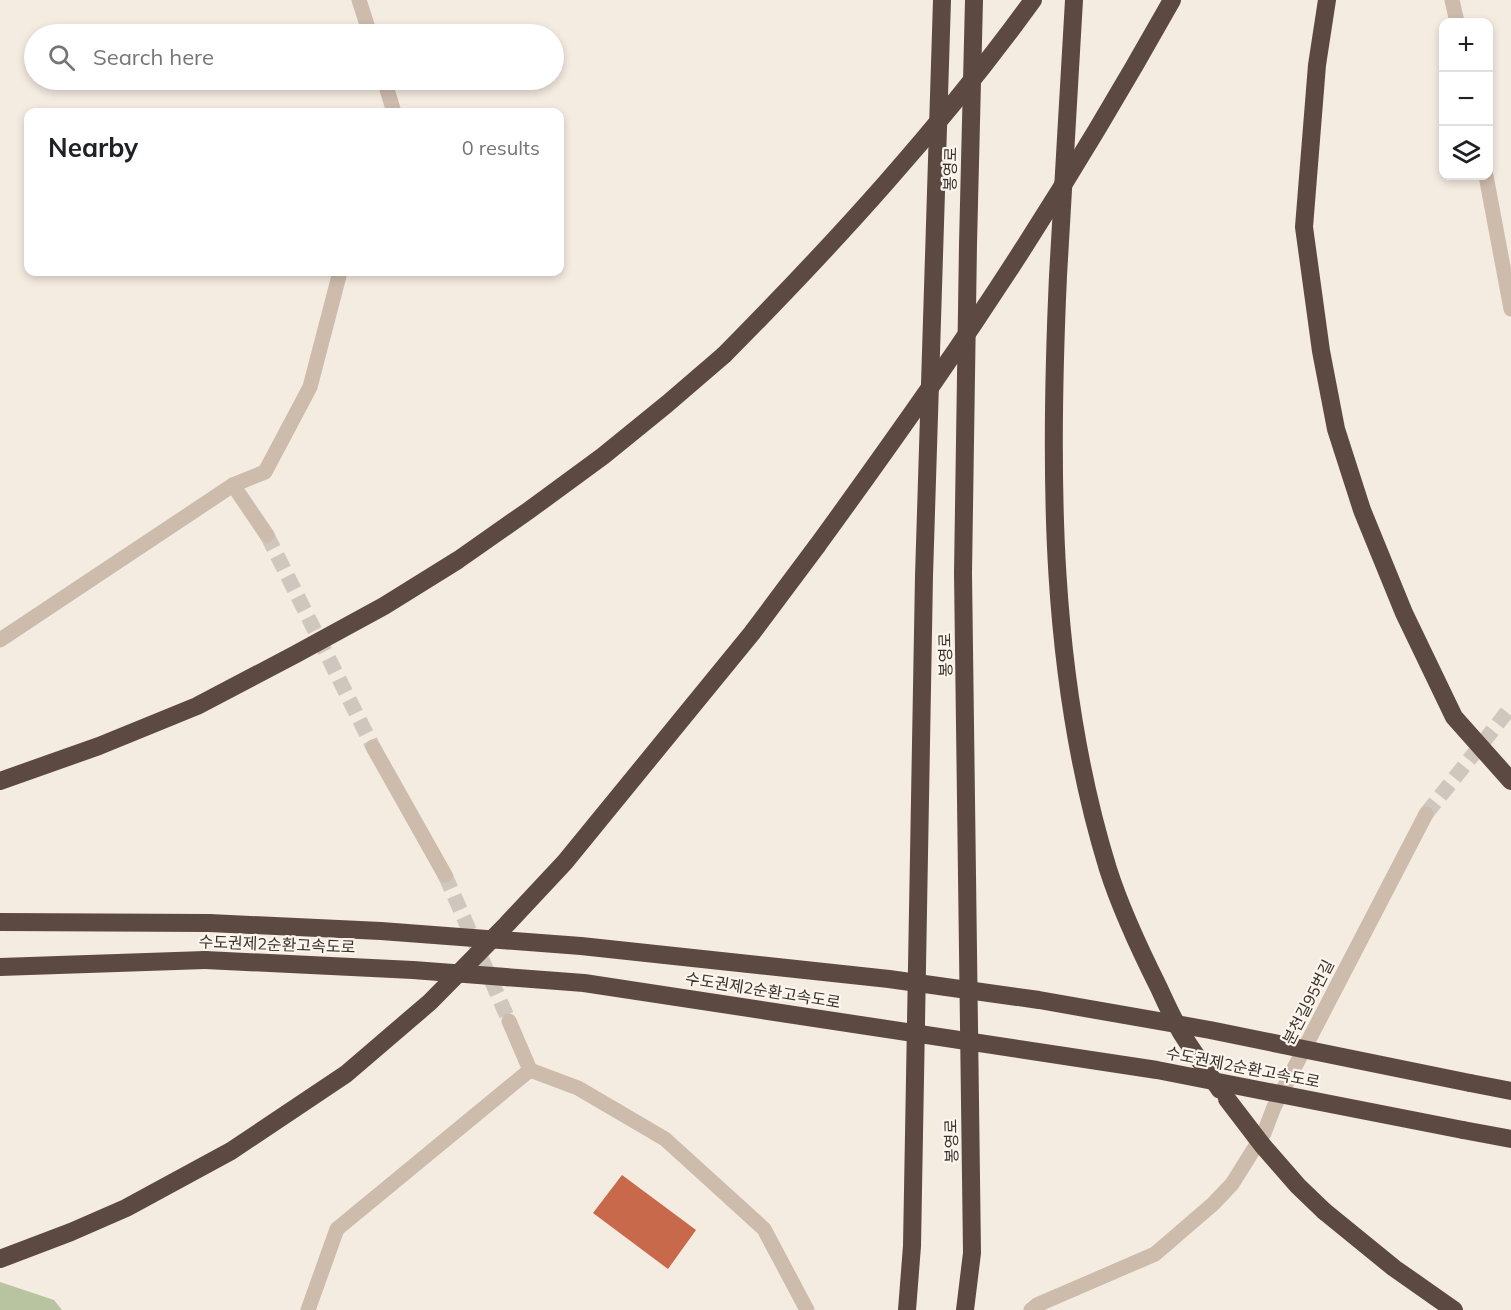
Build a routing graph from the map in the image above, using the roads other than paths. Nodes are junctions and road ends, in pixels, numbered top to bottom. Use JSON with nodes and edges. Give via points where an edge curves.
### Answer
{"nodes":[{"id":1,"x":358,"y":0,"type":"edge"},
{"id":2,"x":942,"y":0,"type":"edge"},
{"id":3,"x":974,"y":0,"type":"edge"},
{"id":4,"x":1033,"y":0,"type":"edge"},
{"id":5,"x":1074,"y":0,"type":"edge"},
{"id":6,"x":1172,"y":0,"type":"edge"},
{"id":7,"x":1327,"y":0,"type":"edge"},
{"id":8,"x":1452,"y":0,"type":"edge"},
{"id":9,"x":1456,"y":18,"type":"edge"},
{"id":10,"x":366,"y":24,"type":"edge"},
{"id":11,"x":387,"y":90,"type":"edge"},
{"id":12,"x":393,"y":108,"type":"edge"},
{"id":13,"x":1487,"y":180,"type":"edge"},
{"id":14,"x":339,"y":276,"type":"edge"},
{"id":15,"x":1511,"y":309,"type":"edge"},
{"id":16,"x":233,"y":485,"type":"junction"},
{"id":17,"x":267,"y":535,"type":"tunnel mouth"},
{"id":18,"x":0,"y":640,"type":"edge"},
{"id":19,"x":374,"y":747,"type":"tunnel mouth"},
{"id":20,"x":0,"y":781,"type":"edge"},
{"id":21,"x":1511,"y":781,"type":"edge"},
{"id":22,"x":1426,"y":814,"type":"tunnel mouth"},
{"id":23,"x":445,"y":875,"type":"tunnel mouth"},
{"id":24,"x":0,"y":922,"type":"edge"},
{"id":25,"x":0,"y":967,"type":"edge"},
{"id":26,"x":509,"y":1021,"type":"tunnel mouth"},
{"id":27,"x":530,"y":1070,"type":"junction"},
{"id":28,"x":1511,"y":1091,"type":"edge"},
{"id":29,"x":1511,"y":1139,"type":"edge"},
{"id":30,"x":0,"y":1259,"type":"edge"},
{"id":31,"x":308,"y":1310,"type":"edge"},
{"id":32,"x":807,"y":1310,"type":"edge"},
{"id":33,"x":907,"y":1310,"type":"edge"},
{"id":34,"x":965,"y":1310,"type":"edge"},
{"id":35,"x":1031,"y":1310,"type":"edge"},
{"id":36,"x":1454,"y":1310,"type":"edge"}],
"edges":[{"from":1,"to":10,"type":"street"},
{"from":2,"to":33,"type":"highway","name":"봉영로","via":[[924,576],[912,1246]]},
{"from":3,"to":34,"type":"highway","name":"봉영로","via":[[963,573],[972,1253]]},
{"from":4,"to":20,"type":"highway","bridge":true,"via":[[950,108],[792,286],[724,355],[603,456],[458,560],[296,654],[197,706]]},
{"from":5,"to":36,"type":"highway","bridge":true,"via":[[1054,370],[1055,530],[1063,640],[1076,733],[1109,872],[1128,924],[1181,1032],[1263,1146],[1324,1211]]},
{"from":6,"to":30,"type":"highway","bridge":true,"via":[[1057,195],[937,377],[752,633],[565,862],[430,1002],[346,1074],[231,1151],[126,1208]]},
{"from":7,"to":21,"type":"highway","via":[[1317,65],[1304,227],[1320,351],[1336,429],[1362,510],[1404,613],[1454,717]]},
{"from":8,"to":9,"type":"street"},
{"from":11,"to":12,"type":"street"},
{"from":13,"to":15,"type":"street"},
{"from":14,"to":16,"type":"street","via":[[310,387],[265,472]]},
{"from":16,"to":17,"type":"street"},
{"from":16,"to":18,"type":"street"},
{"from":19,"to":23,"type":"street"},
{"from":22,"to":35,"type":"street","name":"분천길95번길","via":[[1264,1133],[1232,1184],[1155,1254]]},
{"from":24,"to":28,"type":"highway","name":"수도권제2순환고속도로","bridge":true,"via":[[209,923],[381,931],[581,946],[889,979],[1198,1028]]},
{"from":25,"to":29,"type":"highway","name":"수도권제2순환고속도로","bridge":true,"via":[[205,960],[584,983],[1157,1070]]},
{"from":26,"to":27,"type":"street"},
{"from":27,"to":31,"type":"street","via":[[337,1229]]},
{"from":27,"to":32,"type":"street","via":[[578,1088],[665,1139],[764,1229]]}]}
